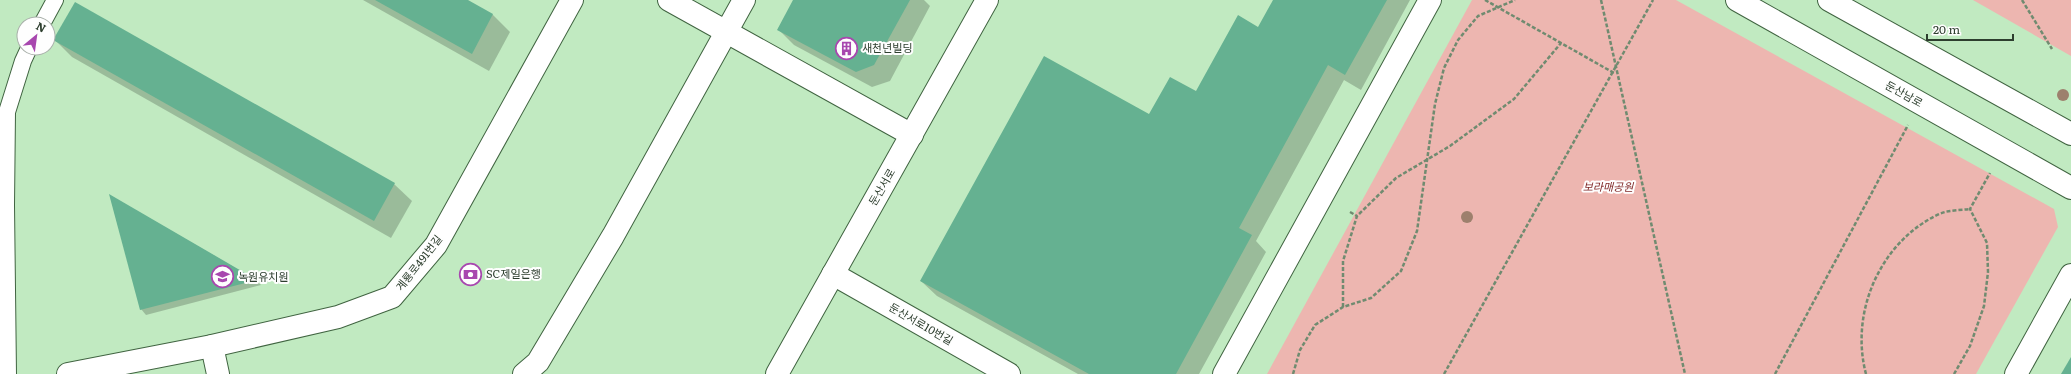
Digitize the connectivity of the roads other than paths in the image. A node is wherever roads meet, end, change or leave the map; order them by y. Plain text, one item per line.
1 (55, 0) edge
2 (572, 0) edge
3 (669, 0) edge
4 (744, 0) edge
5 (987, 0) edge
6 (1430, 0) edge
7 (1737, 0) edge
8 (1829, 0) edge
9 (46, 16) edge
10 (726, 32) junction
11 (25, 56) edge
12 (2071, 134) edge
13 (912, 135) junction
14 (2071, 188) edge
15 (833, 274) junction
16 (2071, 275) edge
17 (212, 346) junction
18 (8, 374) edge
19 (68, 374) edge
20 (218, 374) edge
21 (524, 374) edge
22 (777, 374) edge
23 (1009, 374) edge
24 (1224, 374) edge
25 (2016, 374) edge

1 - 9 lane
2 - 17 street, 계룡로491번길
3 - 10 street
4 - 10 street
5 - 13 street, 둔산서로
6 - 24 street
7 - 14 street, 둔산남로
8 - 12 street
10 - 13 street
10 - 21 street
11 - 18 lane
13 - 15 street, 둔산서로
15 - 22 street, 둔산서로
15 - 23 street, 둔산서로10번길
16 - 25 street
17 - 19 street, 계룡로491번길
17 - 20 street

